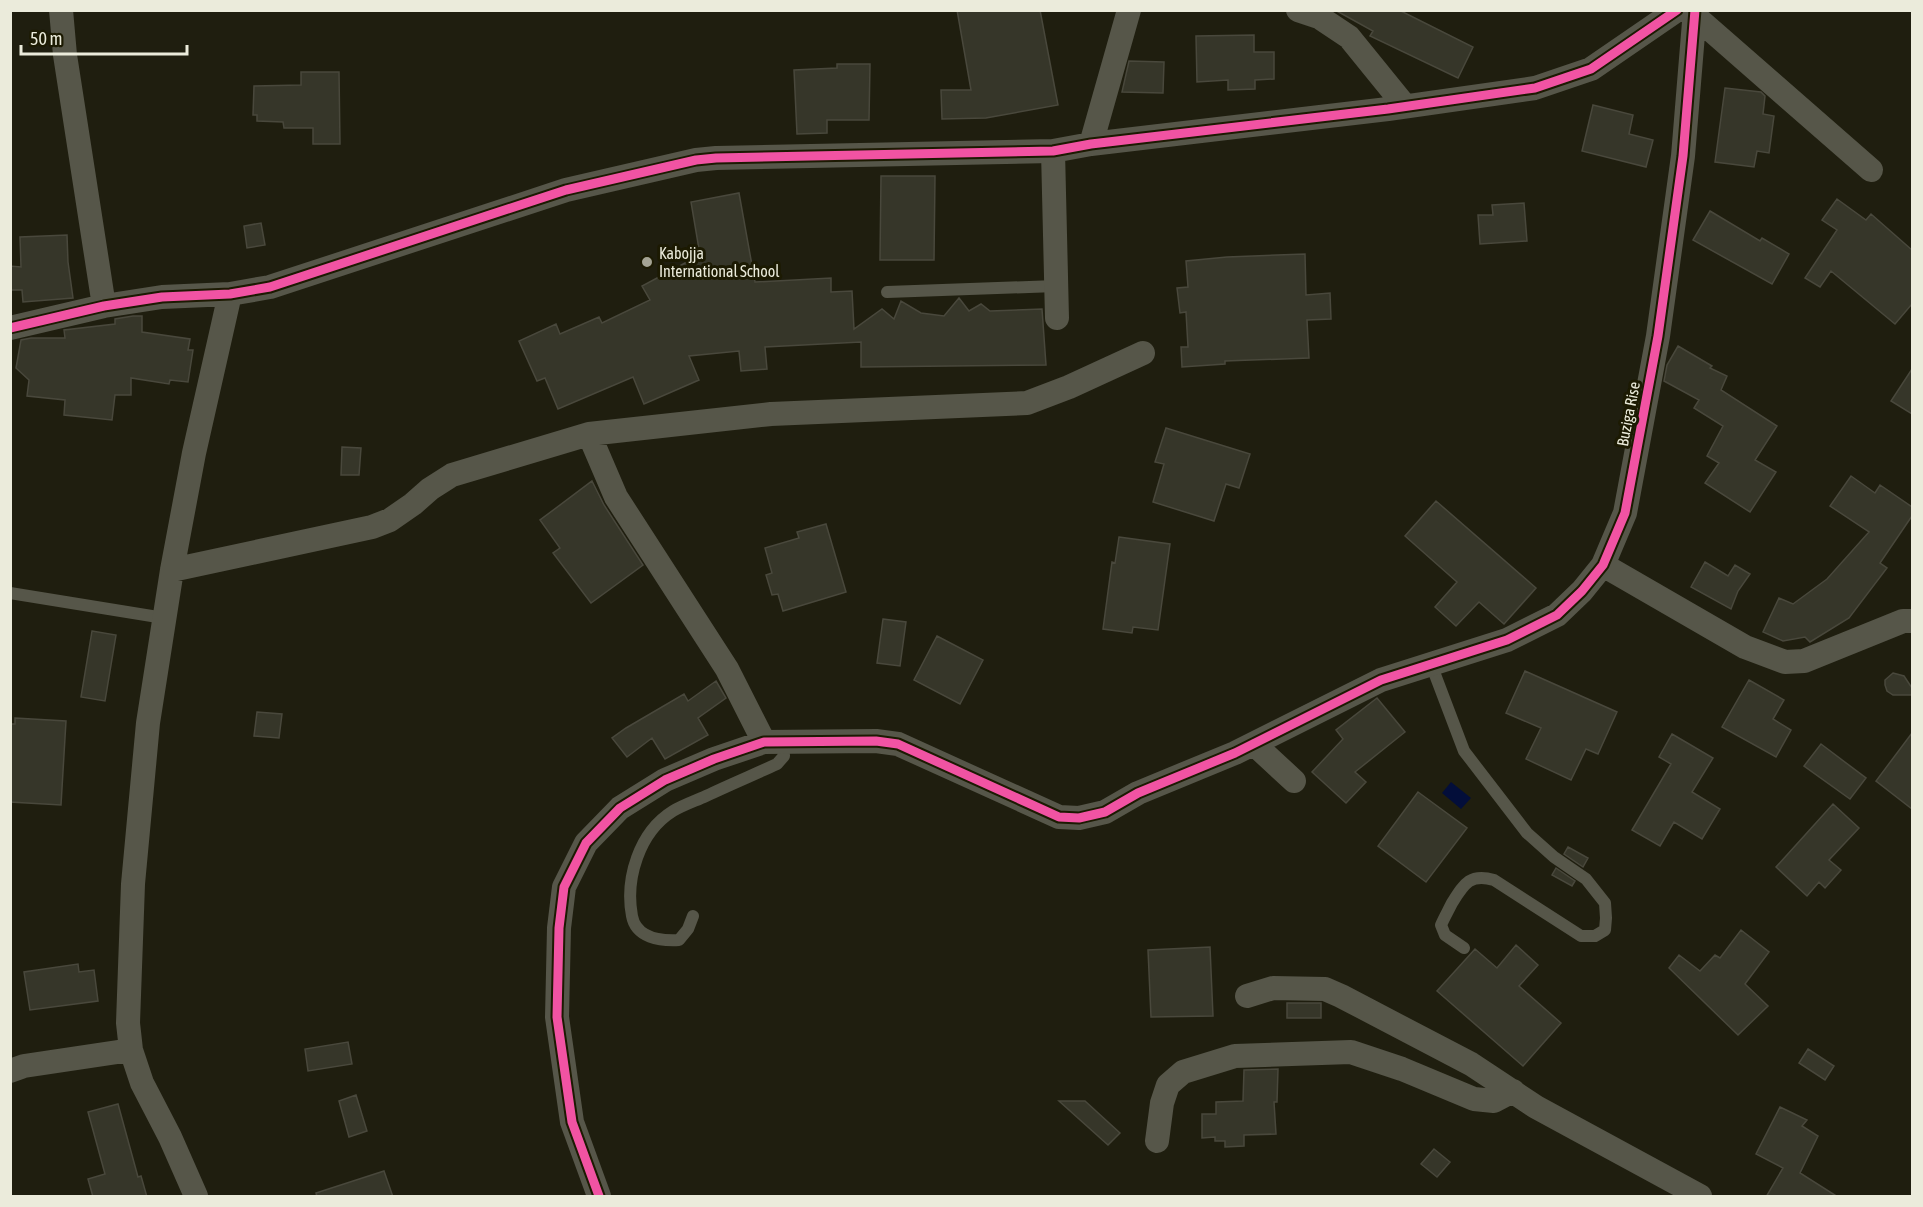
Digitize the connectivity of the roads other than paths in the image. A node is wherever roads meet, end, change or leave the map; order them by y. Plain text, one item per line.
1 (61, 10) edge
2 (1130, 10) edge
3 (1298, 10) edge
4 (1689, 12) edge
5 (1406, 106) junction
6 (1091, 144) junction
7 (1053, 152) junction
8 (1871, 170) dead end
9 (1056, 286) junction
10 (887, 292) dead end
11 (230, 294) junction
12 (104, 306) junction
13 (1057, 318) dead end
14 (10, 328) edge
15 (1143, 352) dead end
16 (589, 434) junction
17 (1603, 565) junction
18 (172, 570) junction
19 (10, 593) edge
20 (164, 618) junction
21 (1912, 621) edge
22 (1431, 664) junction
23 (773, 742) junction
24 (1254, 744) junction
25 (1294, 781) dead end
26 (693, 916) dead end
27 (1464, 948) dead end
28 (1247, 996) dead end
29 (131, 1050) junction
30 (10, 1071) edge
31 (1513, 1091) junction
32 (1157, 1141) dead end
33 (196, 1197) edge
34 (598, 1197) edge
35 (1700, 1197) edge

1 - 12 street
2 - 6 street
3 - 5 street
4 - 5 street
4 - 8 street
4 - 17 street, Buziga Rise
5 - 6 street
6 - 7 street
7 - 9 street
7 - 11 street
9 - 10 lane
9 - 13 street
11 - 12 street
11 - 18 street
12 - 14 street
15 - 16 street
16 - 18 street
16 - 23 street
17 - 21 street
17 - 22 street, Buziga Rise
18 - 20 street
19 - 20 lane
20 - 29 street
22 - 24 street, Buziga Rise
22 - 27 lane
23 - 24 street, Buziga Rise
23 - 26 lane
23 - 34 street, Buziga Rise
24 - 25 street
28 - 31 street
29 - 30 street
29 - 33 street
31 - 32 street
31 - 35 street

